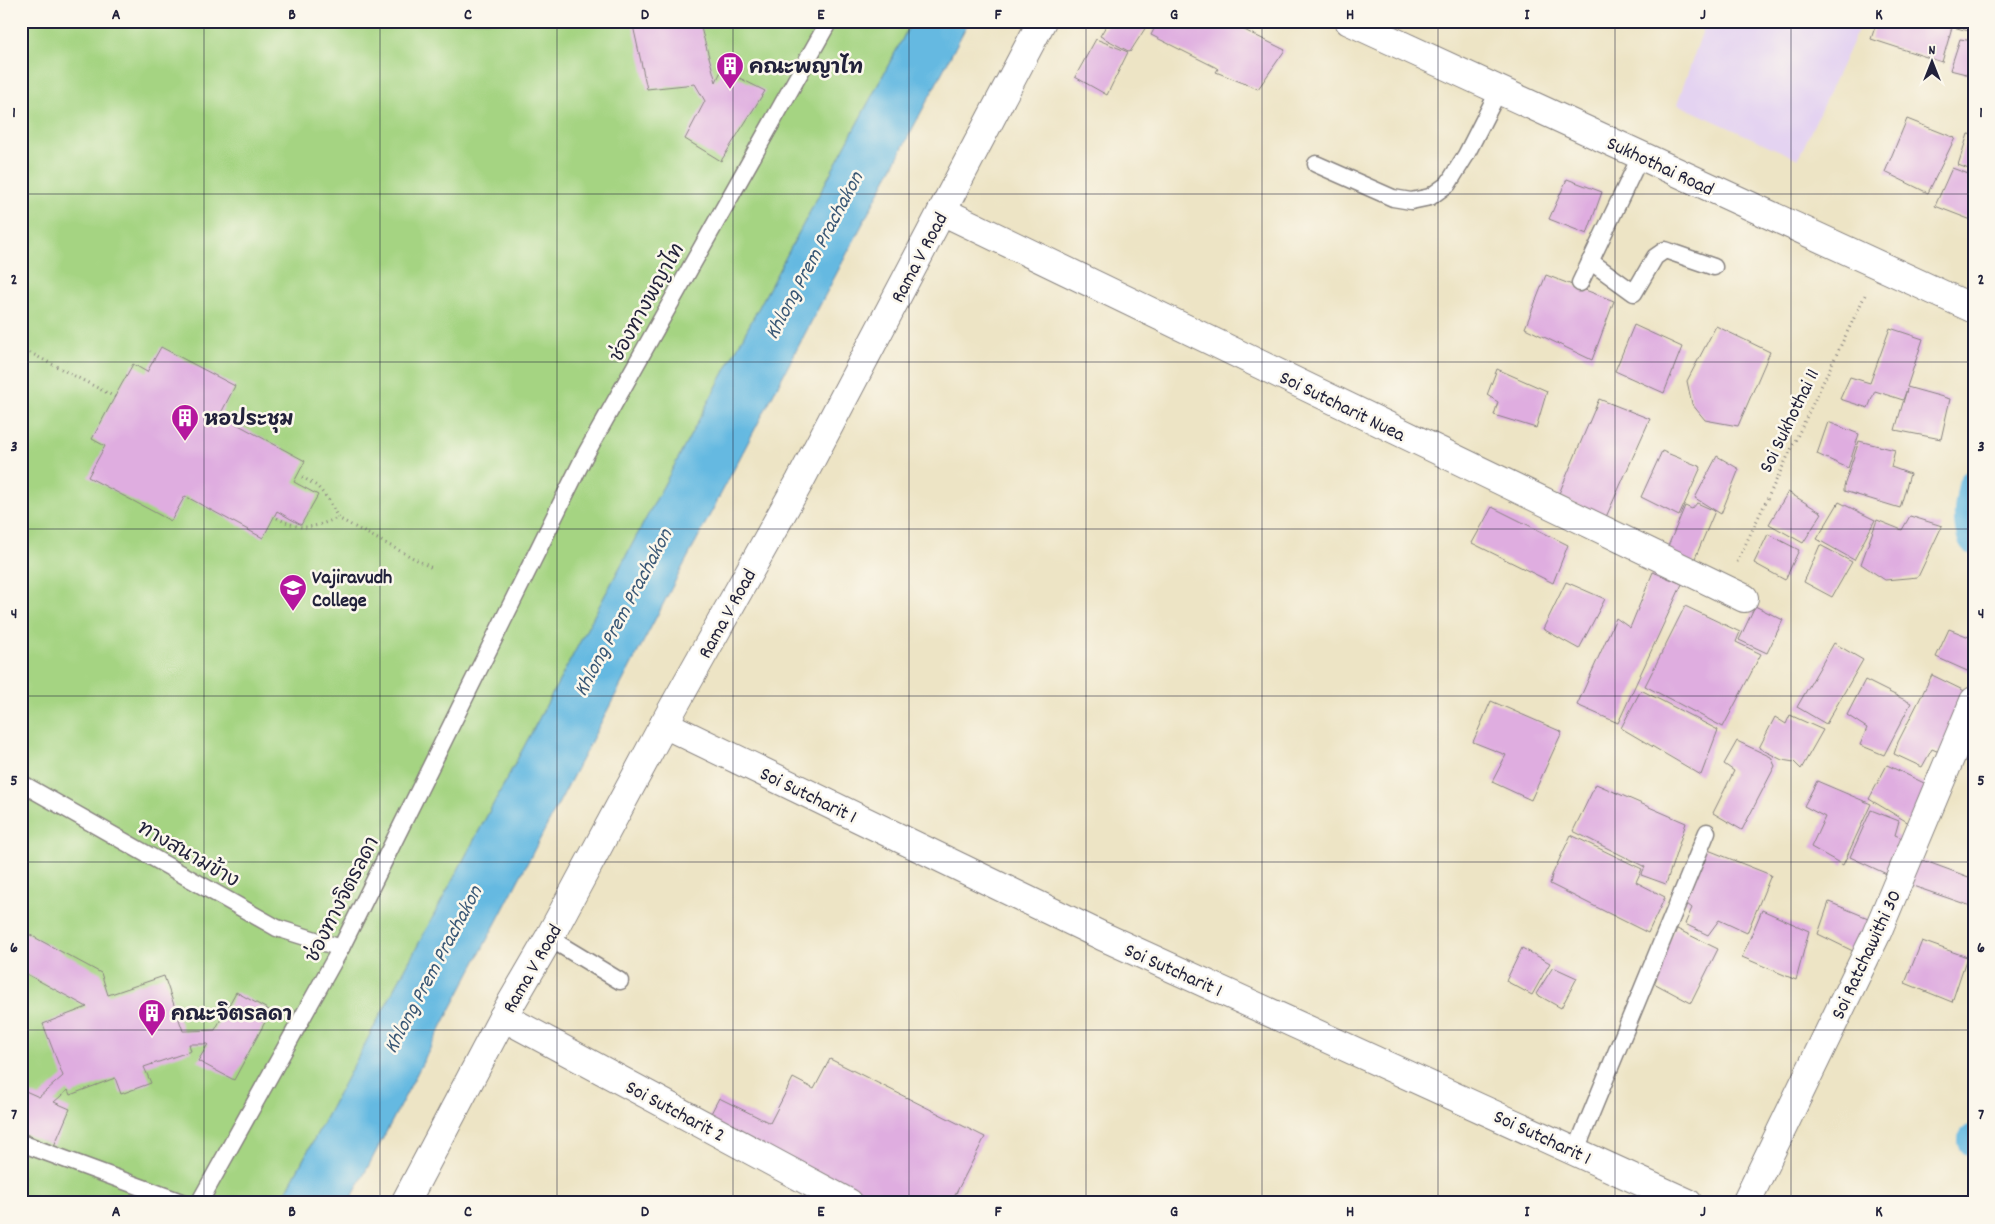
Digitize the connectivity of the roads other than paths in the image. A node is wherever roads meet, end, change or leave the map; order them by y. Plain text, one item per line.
1 (829, 21) edge
2 (1042, 21) edge
3 (1349, 21) edge
4 (1499, 90) junction
5 (1641, 155) junction
6 (1316, 164) dead end
7 (942, 211) junction
8 (1590, 261) junction
9 (1714, 266) dead end
10 (1580, 283) dead end
11 (1974, 309) edge
12 (1734, 594) road end
13 (509, 608) joint
14 (1974, 701) edge
15 (664, 724) junction
16 (21, 783) edge
17 (1707, 832) dead end
18 (549, 938) junction
19 (341, 948) junction
20 (620, 981) dead end
21 (503, 1017) junction
22 (21, 1144) edge
23 (1576, 1150) junction
24 (184, 1203) edge
25 (199, 1203) edge
26 (405, 1203) edge
27 (849, 1203) edge
28 (1688, 1203) edge
29 (1746, 1203) edge

1 - 13 lane, ช่องทางพญาไท
2 - 7 street, Rama V Road
3 - 4 street, Sukhothai Road
4 - 5 street, Sukhothai Road
4 - 6 lane
5 - 8 lane
5 - 11 street, Sukhothai Road
7 - 12 street, Soi Sutcharit Nuea
7 - 15 street, Rama V Road
8 - 9 lane
8 - 10 lane
13 - 19 lane, ช่องทางจิตรลดา
14 - 29 street, Soi Ratchawithi 30
15 - 18 street, Rama V Road
15 - 23 street, Soi Sutcharit 1
16 - 19 lane, ทางสนามข้าง
17 - 23 lane
18 - 20 lane
18 - 21 street, Rama V Road
19 - 25 lane, ช่องทางจิตรลดา
21 - 26 street, Rama V Road
21 - 27 street, Soi Sutcharit 2
22 - 24 lane
23 - 28 street, Soi Sutcharit 1

